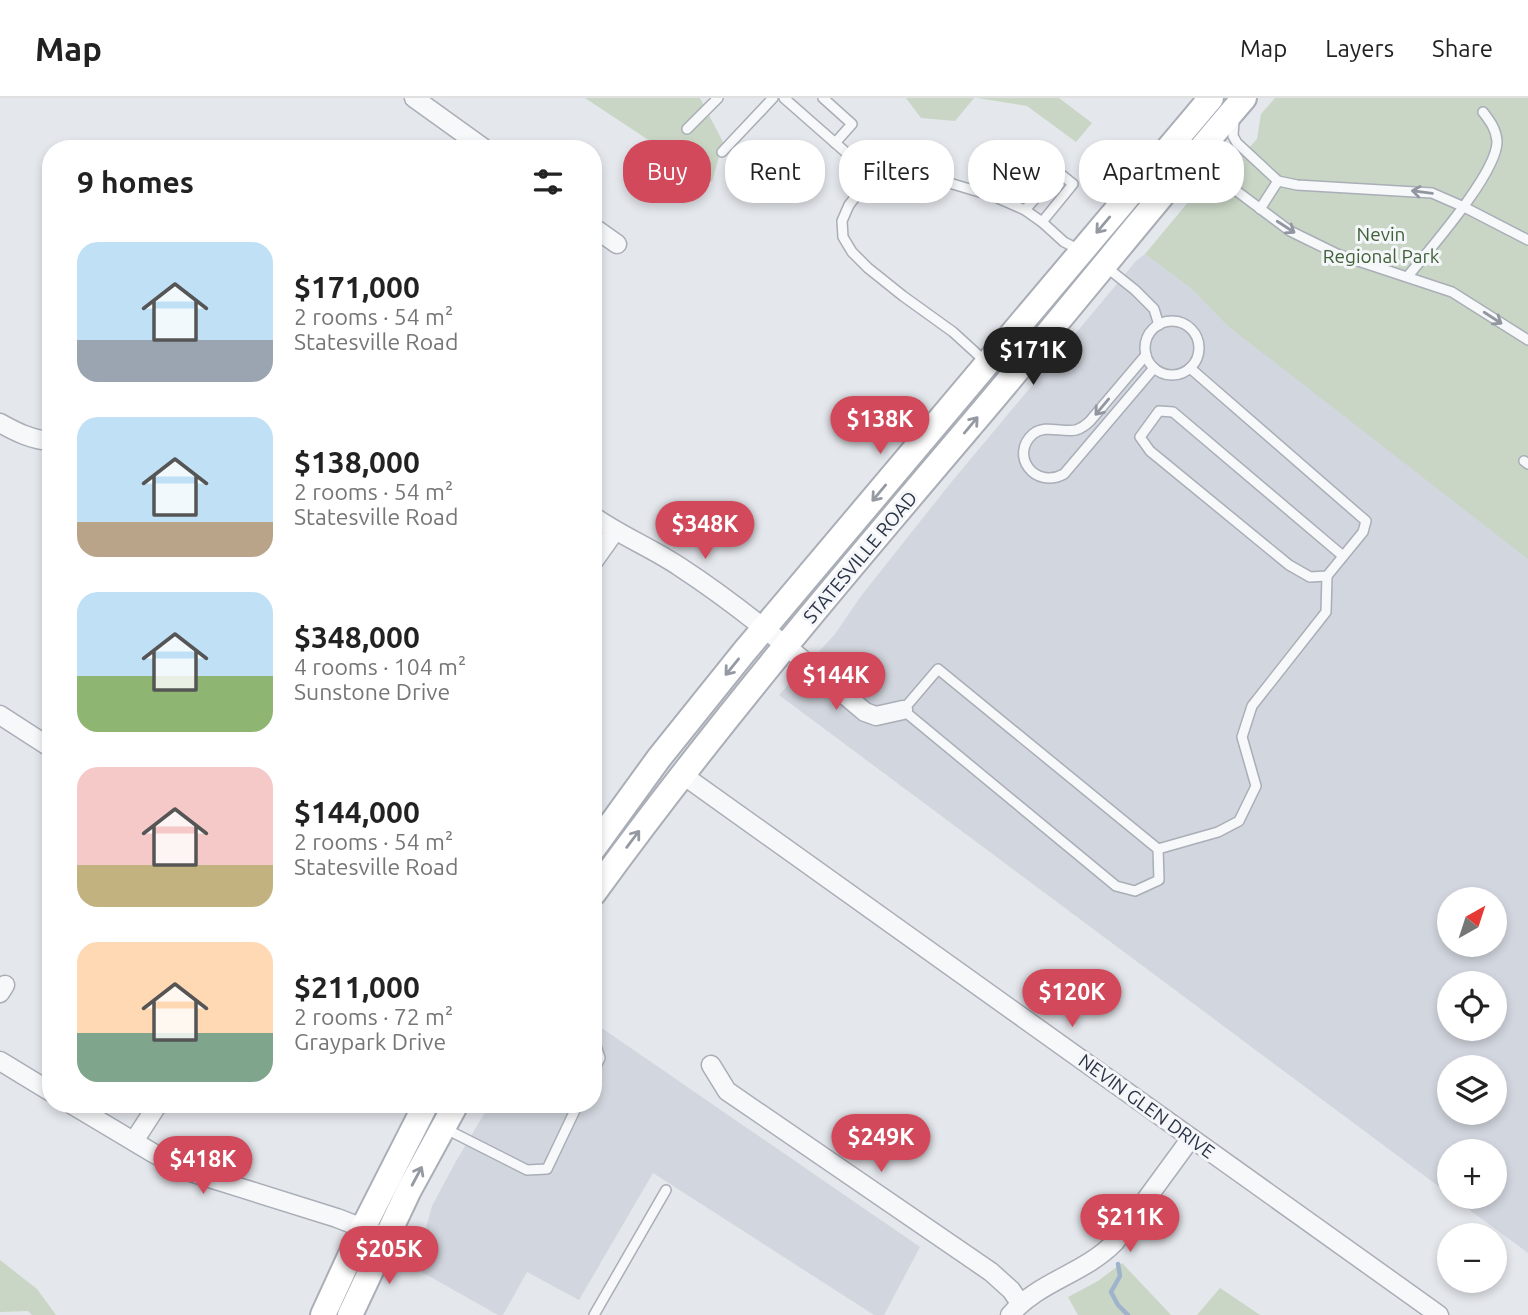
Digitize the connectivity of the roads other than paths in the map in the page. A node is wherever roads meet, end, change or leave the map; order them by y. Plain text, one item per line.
1 (414, 98) edge
2 (718, 98) edge
3 (772, 98) edge
4 (784, 98) edge
5 (823, 98) edge
6 (1211, 98) edge
7 (1240, 103) edge
8 (1483, 112) dead end
9 (687, 129) dead end
10 (472, 140) edge
11 (1176, 140) edge
12 (1208, 140) edge
13 (835, 143) junction
14 (839, 146) edge
15 (722, 152) dead end
16 (1278, 181) junction
17 (954, 184) edge
18 (1244, 197) edge
19 (851, 203) edge
20 (1122, 203) edge
21 (1156, 203) edge
22 (1464, 206) junction
23 (1024, 209) junction
24 (1260, 209) junction
25 (1042, 222) junction
26 (602, 233) edge
27 (1528, 240) edge
28 (617, 244) dead end
29 (1082, 251) junction
30 (1104, 265) junction
31 (1408, 276) junction
32 (1159, 325) junction
33 (1528, 340) edge
34 (1146, 355) junction
35 (987, 363) junction
36 (1154, 368) junction
37 (1190, 368) junction
38 (0, 423) edge
39 (42, 440) edge
40 (602, 522) edge
41 (615, 531) junction
42 (602, 549) edge
43 (1343, 556) junction
44 (1327, 576) junction
45 (764, 629) junction
46 (786, 647) junction
47 (903, 710) junction
48 (0, 715) edge
49 (42, 742) edge
50 (683, 775) junction
51 (602, 837) edge
52 (1158, 849) junction
53 (602, 881) edge
54 (0, 1061) edge
55 (711, 1065) dead end
56 (42, 1087) edge
57 (86, 1113) edge
58 (152, 1113) edge
59 (421, 1113) edge
60 (451, 1113) edge
61 (574, 1113) edge
62 (443, 1127) junction
63 (1191, 1138) junction
64 (134, 1141) junction
65 (666, 1190) dead end
66 (363, 1228) junction
67 (386, 1237) junction
68 (1015, 1309) edge
69 (323, 1315) edge
70 (350, 1315) edge
71 (594, 1315) edge
72 (1439, 1315) edge

1 - 10 street
2 - 9 lane
3 - 15 lane
4 - 13 lane
5 - 13 lane
6 - 11 main road, STATESVILLE ROAD
7 - 12 main road, STATESVILLE ROAD
7 - 16 lane
8 - 22 lane
13 - 14 lane
22 -> 16 lane
16 - 24 lane
17 - 23 lane
18 - 24 lane
19 - 35 lane
20 -> 29 main road, STATESVILLE ROAD
21 - 30 main road, STATESVILLE ROAD
22 - 27 lane
22 - 31 lane
23 - 25 lane
23 - 25 lane
24 -> 31 lane
25 - 29 lane
26 - 28 street
29 - 30 lane
29 - 35 main road, STATESVILLE ROAD
30 - 32 lane
46 -> 30 main road, STATESVILLE ROAD
31 -> 33 lane
32 - 34 lane
32 - 37 lane
34 - 36 lane
34 -> 36 lane
35 -> 45 main road, STATESVILLE ROAD
36 - 37 lane
37 - 43 lane
38 - 39 street
40 - 41 street
41 - 42 street
41 - 45 street
43 - 44 lane
43 - 44 lane
44 - 52 lane
45 - 46 street
45 -> 51 main road, STATESVILLE ROAD
46 - 47 street
46 - 50 main road, STATESVILLE ROAD
47 - 52 lane
47 - 52 lane
48 - 49 street
53 -> 50 main road, STATESVILLE ROAD
50 - 63 street, NEVIN GLEN DRIVE
54 - 56 street
55 - 68 street
57 - 64 street
58 - 64 street
59 - 66 main road
60 - 62 main road
61 - 62 lane
67 -> 62 main road
63 - 68 street
63 - 72 street, NEVIN GLEN DRIVE
64 - 66 street
65 - 71 lane
66 - 67 street
66 - 69 main road
67 - 70 main road

